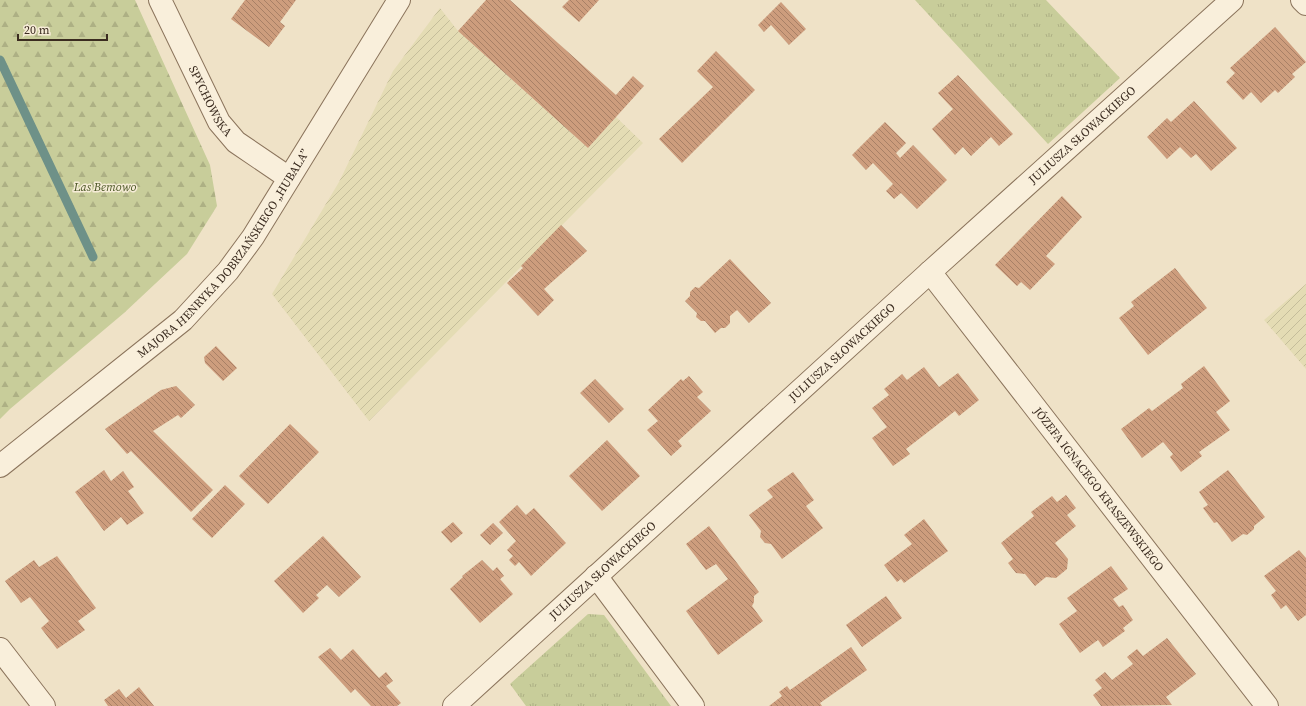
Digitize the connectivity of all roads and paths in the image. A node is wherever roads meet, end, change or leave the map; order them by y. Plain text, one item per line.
1 (160, 0) edge
2 (399, 0) edge
3 (1232, 0) edge
4 (1302, 0) edge
5 (1306, 4) edge
6 (289, 178) junction
7 (930, 272) junction
8 (0, 466) edge
9 (596, 576) junction
10 (0, 649) edge
11 (44, 706) edge
12 (454, 706) edge
13 (693, 706) edge
14 (1267, 706) edge

1 - 6 street, SPYCHOWSKA
2 - 6 street, MAJORA HENRYKA DOBRZAŃSKIEGO „HUBALA”
3 - 7 street, JULIUSZA SŁOWACKIEGO
4 - 5 street
6 - 8 street, MAJORA HENRYKA DOBRZAŃSKIEGO „HUBALA”
7 - 9 street, JULIUSZA SŁOWACKIEGO
7 - 14 street, JÓZEFA IGNACEGO KRASZEWSKIEGO
9 - 12 street, JULIUSZA SŁOWACKIEGO
9 - 13 street
10 - 11 street

